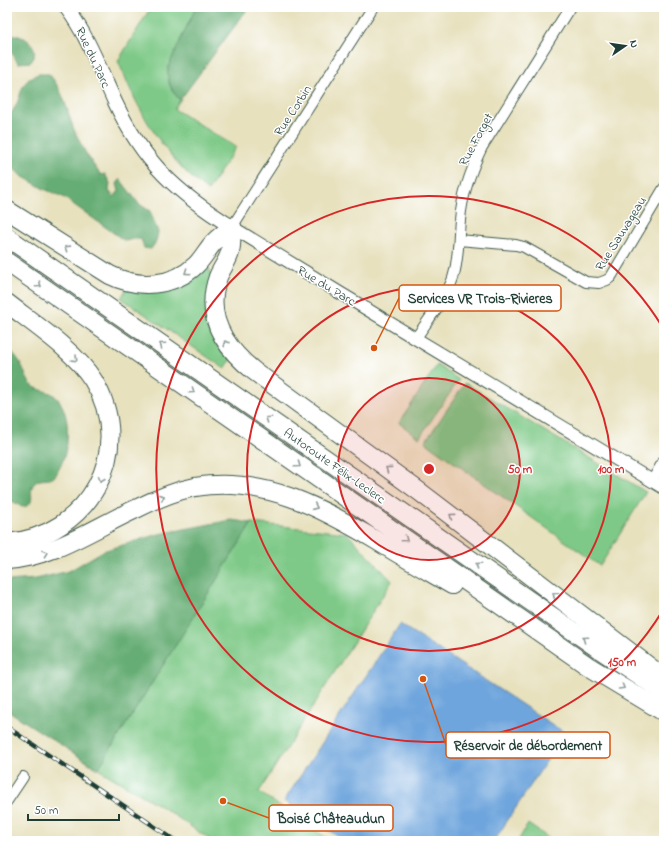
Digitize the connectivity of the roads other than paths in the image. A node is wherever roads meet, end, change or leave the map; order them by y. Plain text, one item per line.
1 (66, 7) edge
2 (373, 7) edge
3 (570, 7) edge
4 (664, 188) edge
5 (7, 210) edge
6 (232, 227) junction
7 (7, 237) edge
8 (459, 240) junction
9 (7, 262) edge
10 (7, 303) edge
11 (416, 338) junction
12 (664, 460) edge
13 (652, 481) junction
14 (664, 488) edge
15 (7, 543) edge
16 (7, 560) edge
17 (588, 666) junction
18 (664, 678) edge
19 (664, 692) edge
20 (664, 712) edge
21 (23, 777) dead end
22 (7, 801) edge

1 - 6 main road, Rue du Parc
2 - 6 street, Rue Corbin
3 - 8 street, Rue Forget
4 - 8 street, Rue Sauvageau
6 -> 5 highway
6 - 11 street, Rue du Parc
18 -> 6 highway
19 -> 7 highway, Autoroute Félix-Leclerc
8 - 11 street, Rue Forget
9 -> 17 highway, Autoroute Félix-Leclerc
10 -> 15 highway
11 - 13 street, Rue du Parc
12 - 13 street
13 - 14 street, Rue du Parc
16 -> 17 highway
17 -> 20 highway, Autoroute Félix-Leclerc
21 - 22 street

